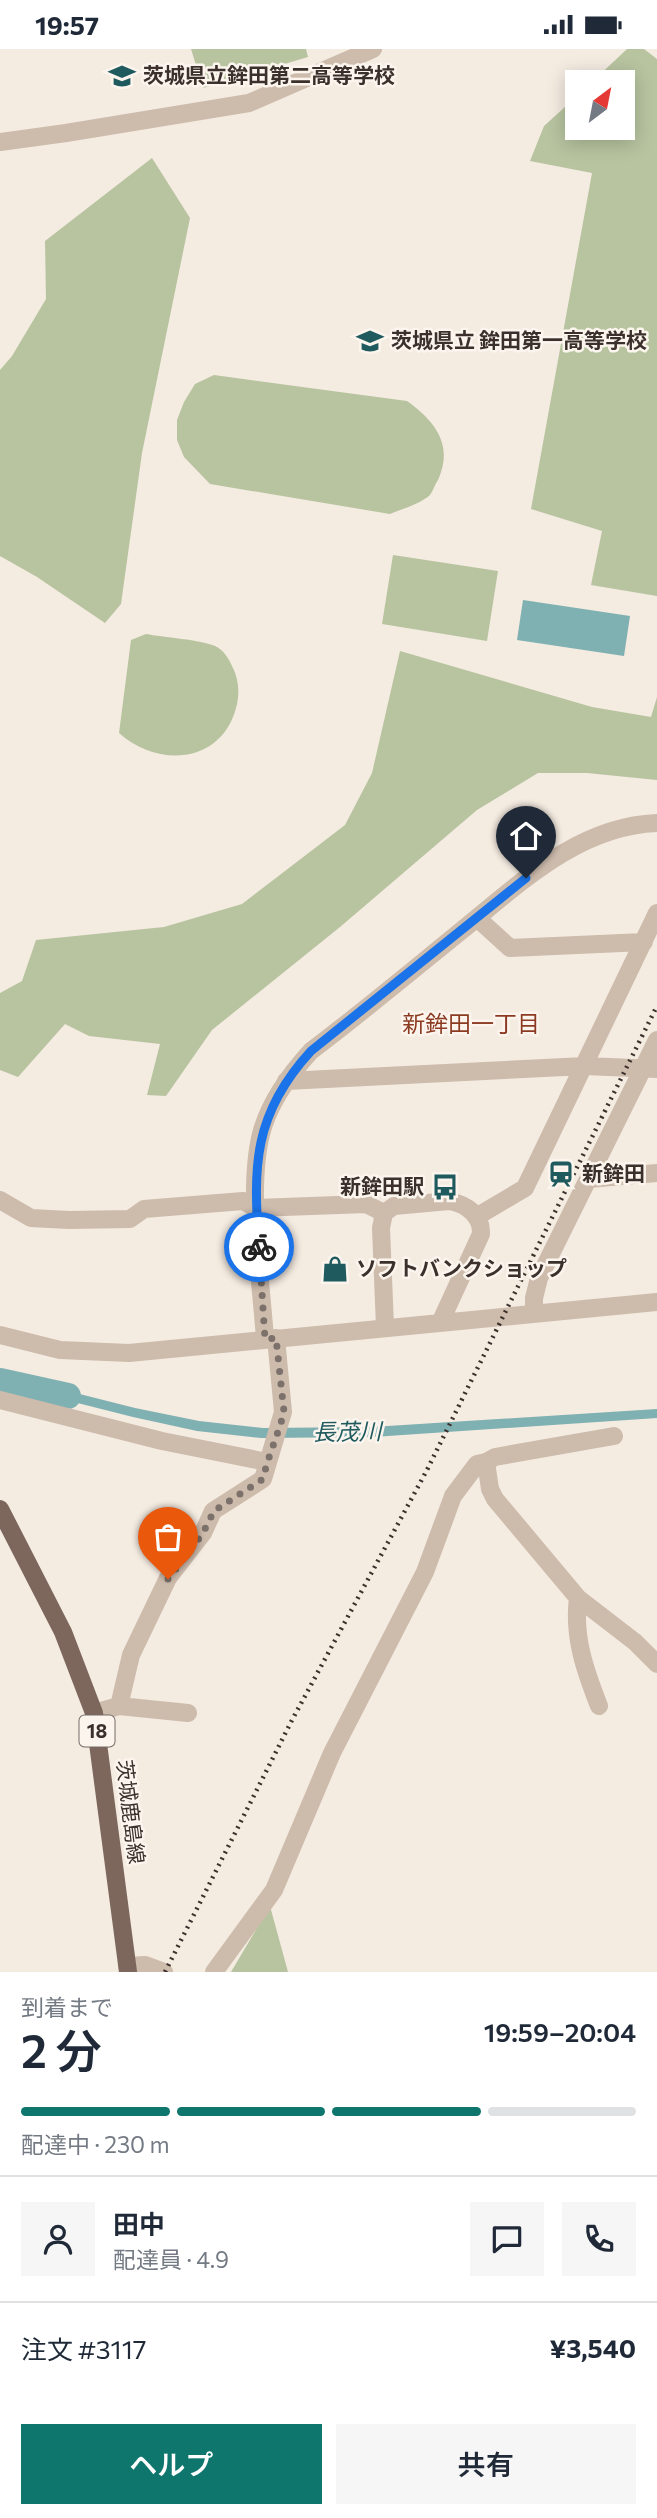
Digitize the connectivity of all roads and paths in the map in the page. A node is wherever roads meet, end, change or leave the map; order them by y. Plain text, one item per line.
1 (373, 49) edge
2 (0, 142) edge
3 (657, 823) edge
4 (657, 913) edge
5 (477, 918) junction
6 (644, 942) junction
7 (657, 1040) edge
8 (585, 1066) junction
9 (650, 1068) edge
10 (286, 1081) junction
11 (657, 1173) edge
12 (589, 1179) junction
13 (0, 1200) edge
14 (256, 1208) junction
15 (384, 1213) junction
16 (476, 1217) junction
17 (657, 1302) edge
18 (534, 1313) junction
19 (440, 1323) junction
20 (384, 1327) junction
21 (0, 1335) edge
22 (270, 1338) junction
23 (0, 1400) edge
24 (614, 1436) dead end
25 (268, 1459) junction
26 (486, 1461) junction
27 (0, 1510) edge
28 (578, 1598) junction
29 (657, 1664) edge
30 (120, 1706) junction
31 (599, 1706) dead end
32 (94, 1713) junction
33 (188, 1713) dead end
34 (128, 1969) edge
35 (164, 1972) edge
36 (214, 1972) edge

1 - 2 street
3 - 5 street
4 - 6 street
5 - 6 street
5 - 10 street
6 - 8 street
7 - 9 street
8 - 9 street
8 - 10 street
8 - 16 street
9 - 12 street
10 - 14 street
11 - 12 street
12 - 18 street
13 - 14 street
14 - 15 street
14 - 22 street
15 - 16 street
15 - 20 street
16 - 19 street
17 - 18 street
18 - 19 street
19 - 20 street
20 - 22 street
21 - 22 street
22 - 25 street
23 - 25 street
24 - 26 street
25 - 30 street
26 - 28 street
26 - 36 street
27 - 32 main road, 茨城鹿島線 / 18
28 - 29 street
28 - 31 street
30 - 32 street
30 - 33 street
32 - 34 main road, 茨城鹿島線 / 18
34 - 35 street

